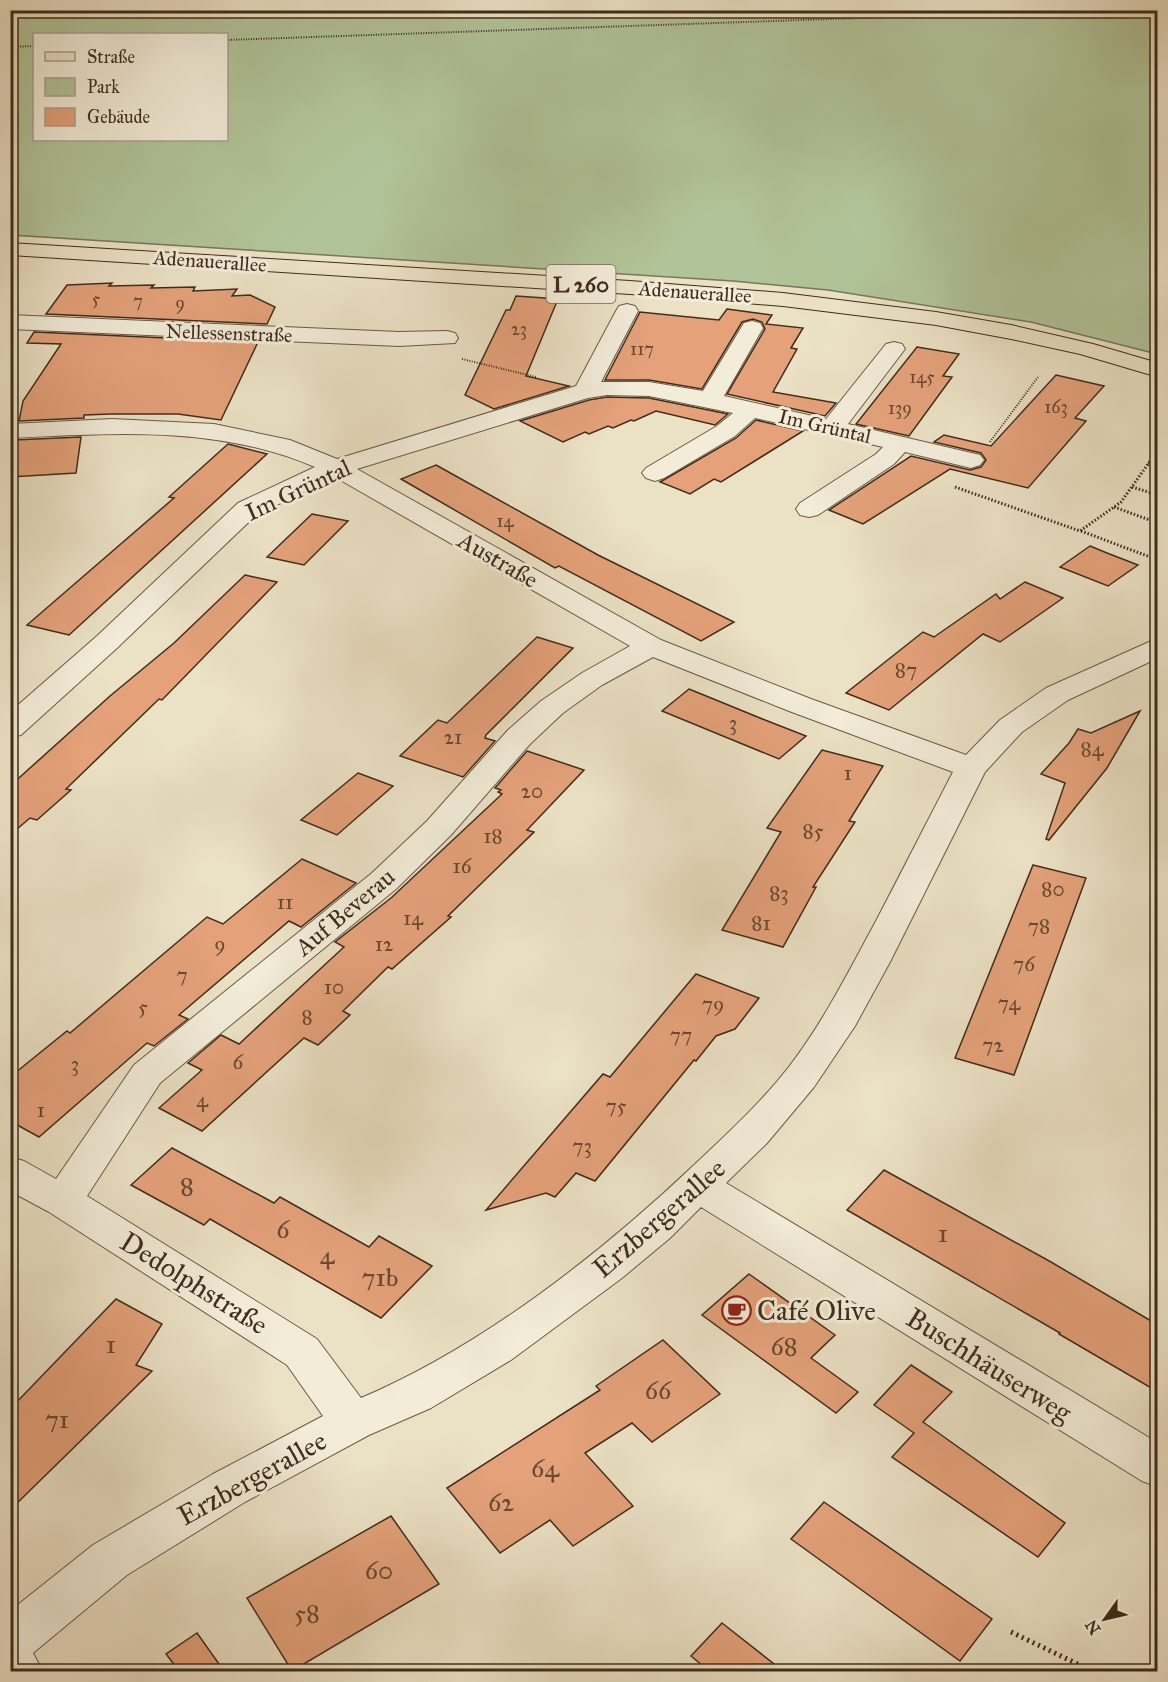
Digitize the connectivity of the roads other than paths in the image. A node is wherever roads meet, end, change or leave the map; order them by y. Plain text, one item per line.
1 (13, 252) edge
2 (627, 311) dead end
3 (10, 322) edge
4 (752, 328) dead end
5 (447, 338) dead end
6 (894, 349) dead end
7 (1158, 370) edge
8 (586, 390) junction
9 (710, 400) junction
10 (751, 409) junction
11 (833, 427) junction
12 (10, 431) edge
13 (900, 443) junction
14 (971, 460) road end
15 (336, 468) junction
16 (655, 473) dead end
17 (809, 509) dead end
18 (651, 646) junction
19 (1158, 648) edge
20 (10, 728) edge
21 (971, 768) junction
22 (10, 1172) edge
23 (698, 1186) junction
24 (63, 1201) junction
25 (353, 1422) junction
26 (1158, 1467) edge
27 (10, 1642) edge
28 (10, 1665) edge
29 (18, 1671) edge

1 - 7 main road, Adenauerallee / L 260
2 - 8 street
3 - 5 street, Nellessenstraße
4 - 9 street
6 - 11 street
8 - 9 street, Im Grüntal
8 - 15 street, Im Grüntal
9 - 10 street, Im Grüntal
10 - 11 street, Im Grüntal
10 - 16 street, Im Grüntal
11 - 13 street, Im Grüntal
12 - 15 street, Austraße
13 - 14 street, Im Grüntal
13 - 17 street, Im Grüntal
15 - 18 street, Austraße
15 - 20 street, Im Grüntal
18 - 21 street, Austraße
18 - 24 street, Auf Beverau
19 - 21 street, Erzbergerallee
21 - 23 street, Erzbergerallee
22 - 24 street, Dedolphstraße
23 - 25 street, Erzbergerallee
23 - 26 street, Buschhäuserweg
24 - 25 street, Dedolphstraße
25 - 27 street, Erzbergerallee
28 - 29 street

